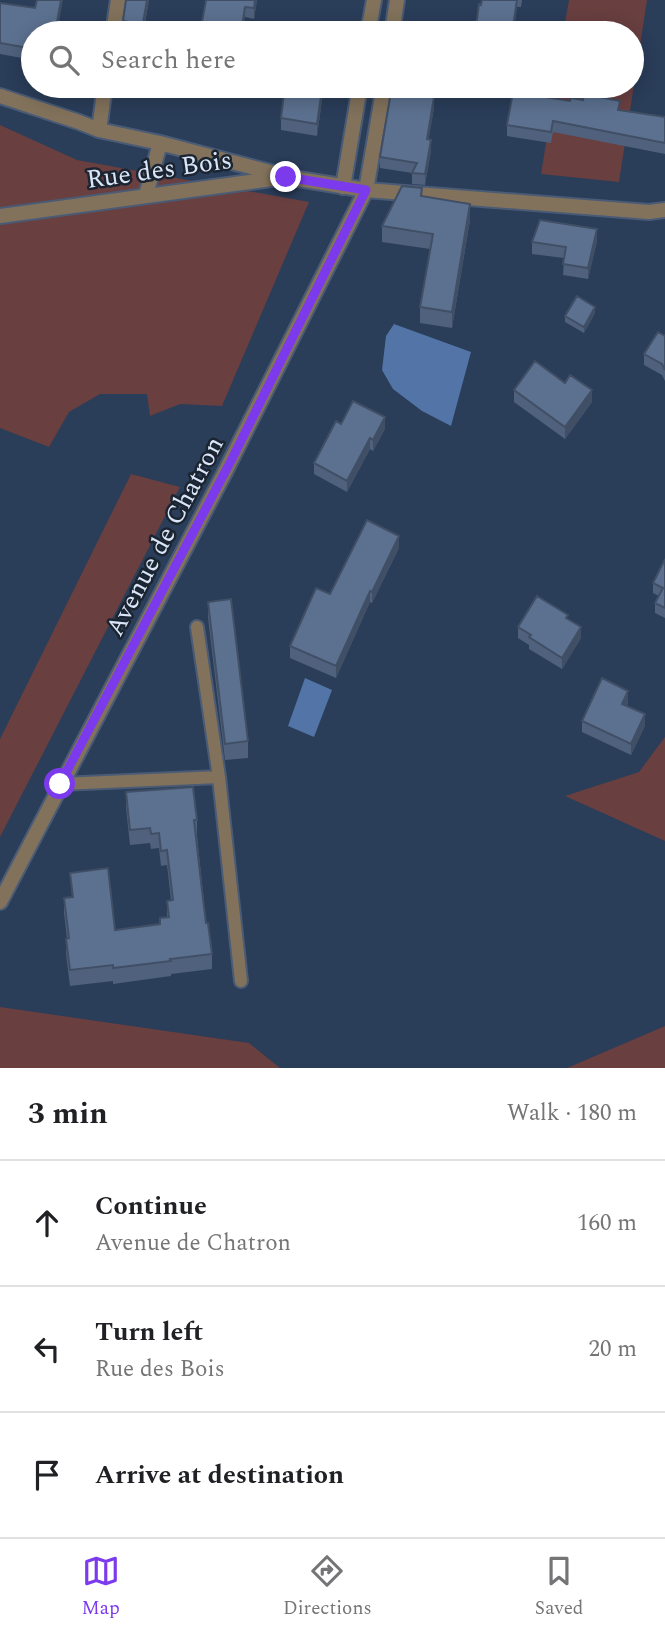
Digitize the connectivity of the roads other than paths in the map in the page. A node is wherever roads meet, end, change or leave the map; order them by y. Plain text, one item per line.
1 (118, 0) edge
2 (374, 0) edge
3 (397, 0) edge
4 (115, 21) edge
5 (370, 21) edge
6 (394, 21) edge
7 (0, 96) edge
8 (103, 98) edge
9 (358, 98) edge
10 (382, 98) edge
11 (99, 130) junction
12 (160, 143) junction
13 (286, 177) junction
14 (343, 187) junction
15 (366, 190) junction
16 (146, 195) junction
17 (665, 210) edge
18 (0, 216) edge
19 (197, 627) dead end
20 (219, 777) junction
21 (60, 784) junction
22 (0, 902) edge
23 (241, 981) dead end

1 - 4 street
2 - 5 street
3 - 6 street
7 - 11 street
8 - 11 street
9 - 14 street
10 - 15 street, Avenue de Chatron
11 - 12 street
12 - 13 street
12 - 16 street
13 - 14 street, Rue des Bois
13 - 16 street, Rue des Bois
14 - 15 street, Rue des Bois
15 - 17 street, Rue des Bois
15 - 21 street, Avenue de Chatron
16 - 18 street, Rue des Bois
19 - 20 lane
20 - 21 lane
20 - 23 lane
21 - 22 street, Avenue de Chatron

